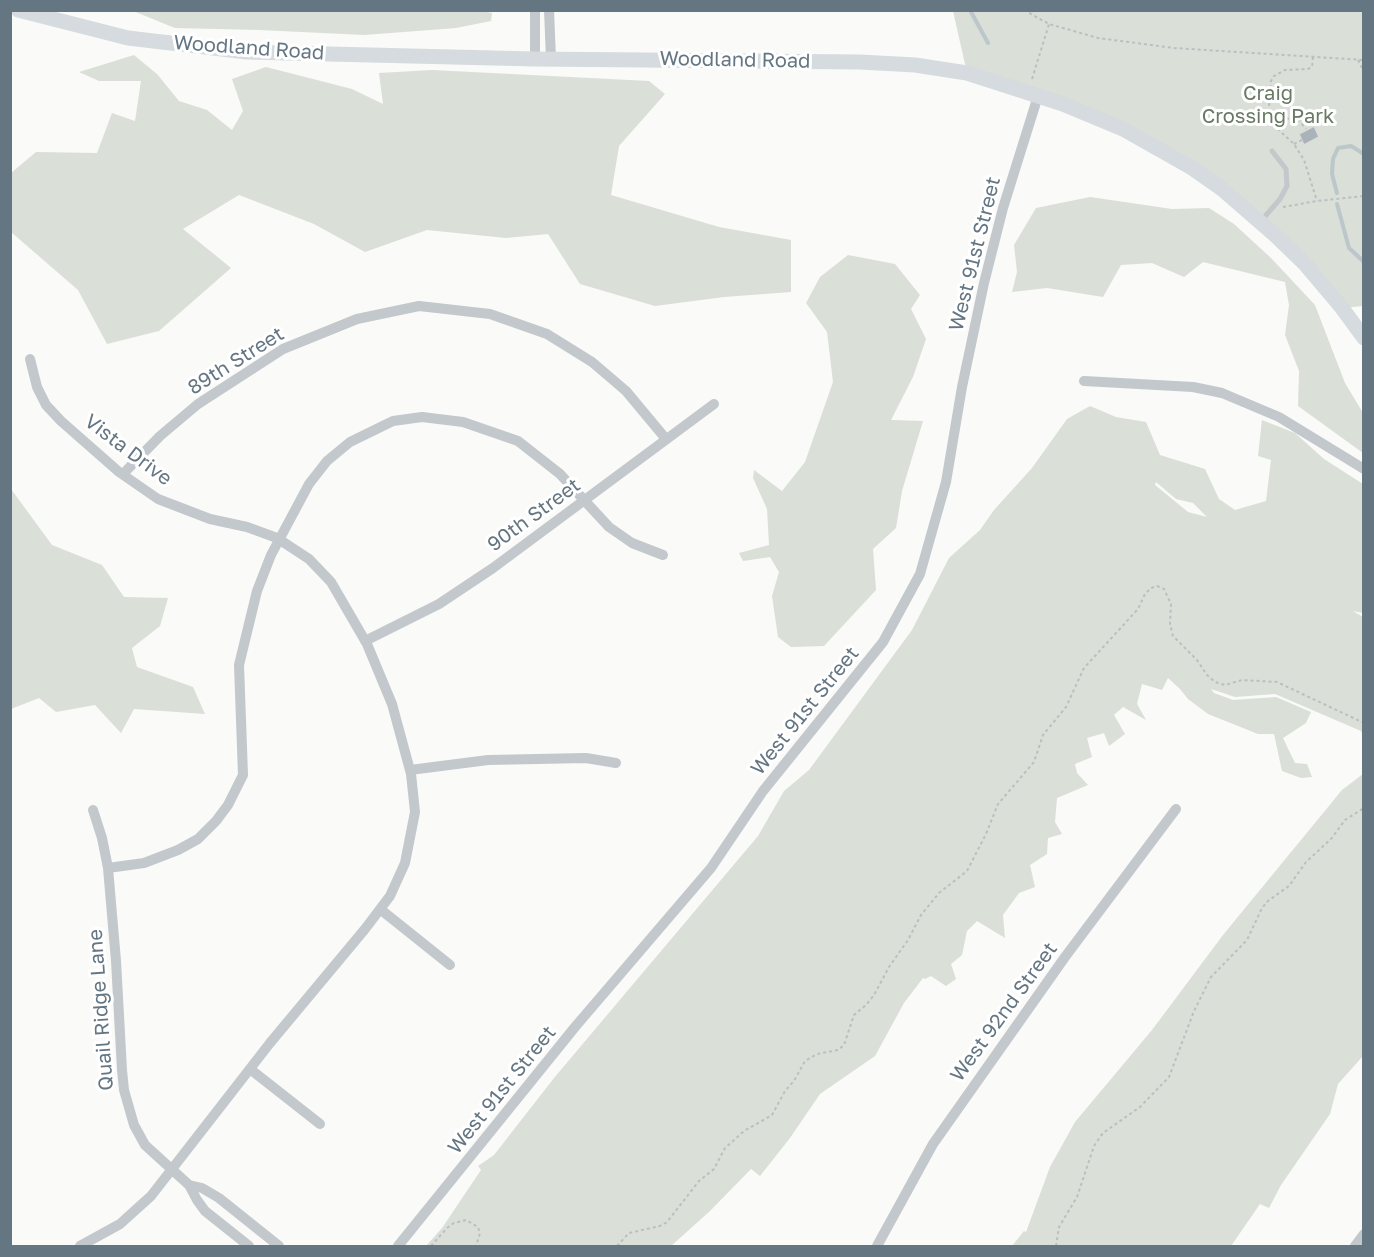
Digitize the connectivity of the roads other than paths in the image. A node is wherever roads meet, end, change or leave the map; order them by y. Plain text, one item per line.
1 (18, 10) edge
2 (535, 10) edge
3 (549, 10) edge
4 (543, 59) junction
5 (1038, 96) junction
6 (1272, 151) dead end
7 (1260, 222) junction
8 (1364, 338) edge
9 (30, 359) dead end
10 (1084, 381) dead end
11 (714, 404) dead end
12 (666, 439) junction
13 (1364, 469) edge
14 (123, 474) junction
15 (584, 501) junction
16 (278, 539) junction
17 (663, 555) dead end
18 (365, 641) junction
19 (616, 763) dead end
20 (410, 770) junction
21 (1176, 809) dead end
22 (93, 810) dead end
23 (108, 868) junction
24 (380, 909) junction
25 (450, 965) dead end
26 (250, 1069) junction
27 (320, 1124) dead end
28 (170, 1169) junction
29 (189, 1185) junction
30 (1364, 1234) edge
31 (80, 1246) edge
32 (249, 1246) edge
33 (279, 1246) edge
34 (398, 1246) edge
35 (877, 1246) edge
36 (1355, 1246) edge

1 - 4 main road, Woodland Road
2 - 4 street
3 - 4 street
4 - 5 main road, Woodland Road
5 - 7 main road, Woodland Road
5 - 34 street, West 91st Street
6 - 7 lane
7 - 8 main road, Woodland Road
9 - 14 street, Vista Drive
10 - 13 street
11 - 12 street, 90th Street
12 - 14 street, 89th Street
12 - 15 street, 90th Street
14 - 16 street, Vista Drive
15 - 16 street
15 - 17 street
15 - 18 street, 90th Street
16 - 18 street, Vista Drive
16 - 23 street
18 - 20 street, Vista Drive
19 - 20 street
20 - 24 street, Vista Drive
21 - 35 street, West 92nd Street
22 - 23 street, Quail Ridge Lane
23 - 28 street, Quail Ridge Lane
24 - 25 street
24 - 26 street, Vista Drive
26 - 27 street
26 - 28 street, Vista Drive
28 - 29 street, Quail Ridge Lane
28 - 31 street, Vista Drive
29 - 32 street, Quail Ridge Lane
29 - 33 street, Quail Ridge Lane
30 - 36 street

